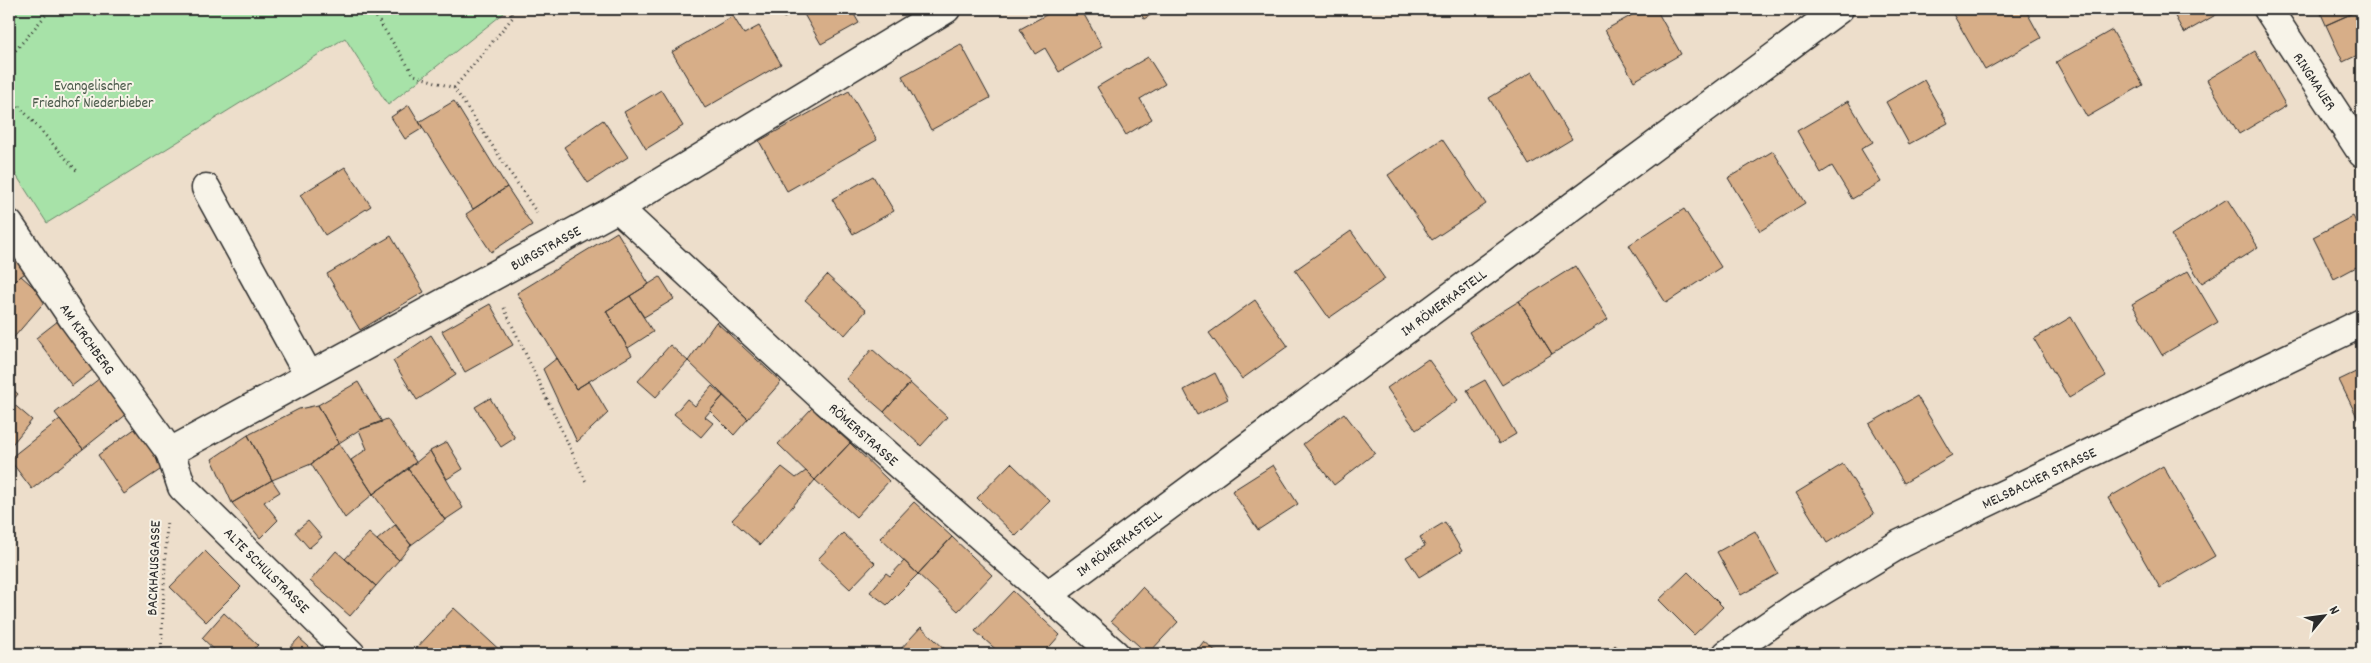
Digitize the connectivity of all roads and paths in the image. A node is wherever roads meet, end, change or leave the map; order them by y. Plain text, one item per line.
1 (51, 9) edge
2 (371, 9) edge
3 (508, 9) edge
4 (946, 9) edge
5 (1839, 9) edge
6 (2268, 9) edge
7 (9, 58) edge
8 (454, 88) junction
9 (9, 95) edge
10 (2362, 153) edge
11 (78, 172) dead end
12 (206, 188) dead end
13 (618, 208) junction
14 (9, 224) edge
15 (556, 242) junction
16 (490, 278) junction
17 (2362, 323) edge
18 (309, 376) junction
19 (170, 452) junction
20 (588, 484) dead end
21 (182, 487) junction
22 (1048, 595) junction
23 (161, 654) edge
24 (351, 654) edge
25 (1114, 654) edge
26 (1727, 654) edge

1 - 7 path
2 - 8 path
3 - 8 path
4 - 13 street, BURGSTRASSE
5 - 22 street, IM RÖMERKASTELL
6 - 10 street, RINGMAUER
8 - 15 path
9 - 11 path
12 - 18 street
13 - 15 street, BURGSTRASSE
13 - 22 street, RÖMERSTRASSE
14 - 19 street, AM KIRCHBERG
15 - 16 street, BURGSTRASSE
16 - 18 street, BURGSTRASSE
16 - 20 path
17 - 26 street, MELSBACHER STRASSE
18 - 19 street, BURGSTRASSE
19 - 21 street
21 - 23 path, BACKHAUSGASSE
21 - 24 street, ALTE SCHULSTRASSE
22 - 25 street, RÖMERSTRASSE

